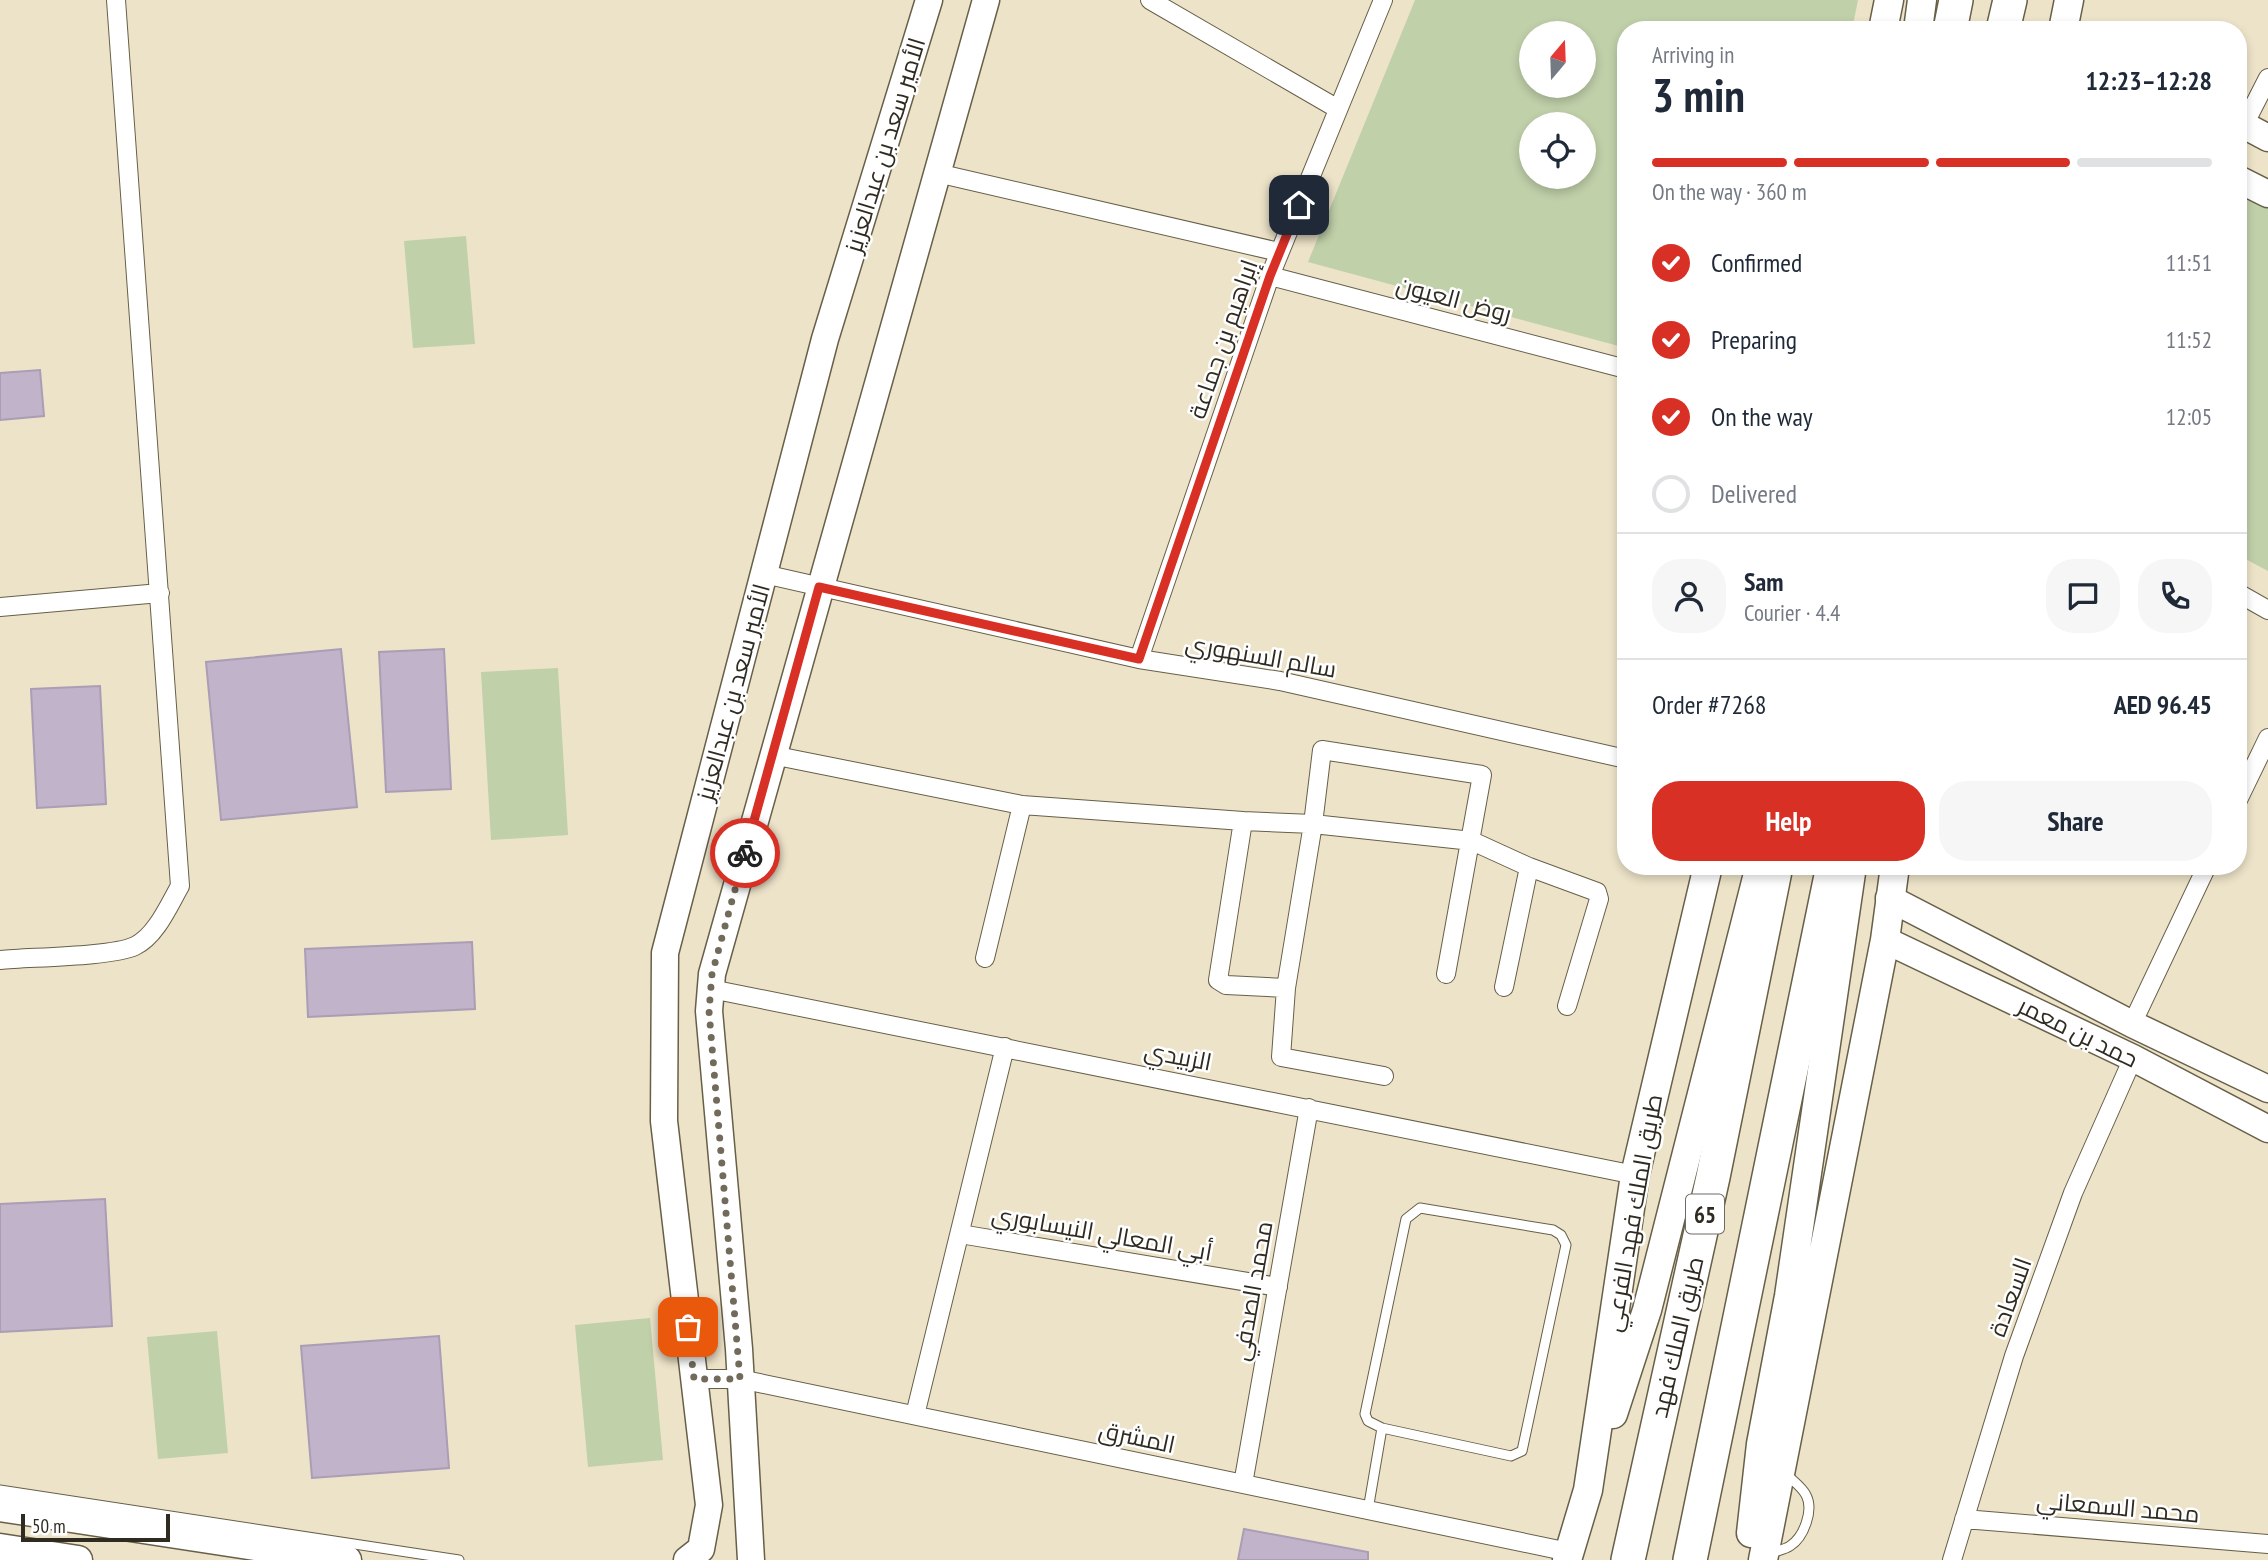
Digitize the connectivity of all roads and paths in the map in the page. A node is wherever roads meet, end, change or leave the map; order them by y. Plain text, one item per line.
1 (116, 0) edge
2 (929, 0) edge
3 (986, 0) edge
4 (1150, 0) edge
5 (1382, 0) edge
6 (1889, 0) edge
7 (1922, 0) edge
8 (1956, 0) edge
9 (2010, 0) edge
10 (2027, 0) edge
11 (2069, 0) edge
12 (1885, 21) edge
13 (1919, 21) edge
14 (1952, 21) edge
15 (2005, 21) edge
16 (2021, 21) edge
17 (2065, 21) edge
18 (2268, 78) edge
19 (1338, 109) junction
20 (2247, 113) edge
21 (2247, 126) edge
22 (2268, 138) edge
23 (937, 173) junction
24 (2247, 183) edge
25 (2268, 194) edge
26 (1279, 252) junction
27 (1270, 276) junction
28 (1617, 367) edge
29 (764, 574) junction
30 (819, 587) junction
31 (160, 593) junction
32 (2247, 598) edge
33 (0, 607) edge
34 (2268, 610) edge
35 (1139, 659) junction
36 (2268, 738) edge
37 (772, 755) junction
38 (1617, 757) edge
39 (2247, 781) edge
40 (1022, 804) junction
41 (1243, 821) junction
42 (1313, 824) junction
43 (1472, 841) junction
44 (1529, 867) junction
45 (1706, 875) edge
46 (1758, 875) edge
47 (1774, 875) edge
48 (1831, 875) edge
49 (1851, 875) edge
50 (1893, 875) edge
51 (2203, 875) edge
52 (1889, 898) junction
53 (1885, 940) junction
54 (985, 958) dead end
55 (0, 960) edge
56 (1446, 974) dead end
57 (1504, 987) dead end
58 (1286, 988) junction
59 (711, 989) junction
60 (1567, 1006) dead end
61 (2132, 1024) junction
62 (1005, 1047) junction
63 (2133, 1058) junction
64 (1384, 1076) dead end
65 (2268, 1089) edge
66 (1309, 1108) junction
67 (2268, 1129) edge
68 (1635, 1175) junction
69 (960, 1234) junction
70 (1278, 1287) junction
71 (694, 1379) junction
72 (740, 1379) junction
73 (915, 1415) junction
74 (1382, 1428) junction
75 (1243, 1484) junction
76 (0, 1490) edge
77 (1588, 1490) junction
78 (0, 1507) edge
79 (1368, 1510) junction
80 (1964, 1519) junction
81 (289, 1534) junction
82 (2268, 1544) edge
83 (0, 1548) edge
84 (1568, 1556) edge
85 (1758, 1558) edge
86 (78, 1560) edge
87 (345, 1560) edge
88 (459, 1560) edge
89 (687, 1560) edge
90 (751, 1560) edge
91 (1628, 1560) edge
92 (1690, 1560) edge
93 (1952, 1560) edge

1 - 31 street
2 - 29 street, الأمير سعد بن عبدالعزيز
3 - 23 street
4 - 19 street
5 - 19 street, إبراهيم بن جماعة
6 - 12 main road
7 - 13 main road
8 - 14 highway
9 - 15 highway
10 - 16 main road
11 - 17 main road
18 - 20 street
19 - 26 street, إبراهيم بن جماعة
21 - 22 street
23 - 26 street
23 - 30 street
24 - 25 street
26 - 27 street, إبراهيم بن جماعة
27 - 28 street, روض العيون
27 - 35 street, إبراهيم بن جماعة
29 - 30 street, سالم السنهوري
29 - 71 street, الأمير سعد بن عبدالعزيز
30 - 35 street, سالم السنهوري
30 - 37 street
31 - 33 street
31 - 55 street
32 - 34 street
35 - 38 street, سالم السنهوري
36 - 39 street
37 - 40 street
37 - 59 street
40 - 41 street
40 - 54 street
41 - 42 street
41 - 58 street
42 - 43 street
42 - 43 street
42 - 58 street
43 - 44 street
43 - 56 street
44 - 57 street
44 - 60 street
45 - 68 main road, طريق الملك فهد الفرعي
46 - 77 main road
47 - 91 highway, طريق الملك فهد / 65
48 - 92 highway, 65
49 - 85 main road
50 - 52 main road
51 - 61 street
52 - 53 main road
52 - 61 street, حمد بن معمر
53 - 63 street, حمد بن معمر
53 - 85 main road
58 - 64 street
59 - 62 street, الزبيدي
59 - 72 street
61 - 65 street, حمد بن معمر
62 - 66 street, الزبيدي
62 - 69 street
63 - 67 street, حمد بن معمر
63 - 80 street, السعادة
66 - 68 street, الزبيدي
66 - 70 street, محمد الصدفي
68 - 77 main road, طريق الملك فهد الفرعي
69 - 70 street, أبي المعالي النيسابوري
69 - 73 street
70 - 75 street, محمد الصدفي
71 - 72 street, المشرق
71 - 89 street, الأمير سعد بن عبدالعزيز
72 - 73 street, المشرق
72 - 90 street
73 - 75 street, المشرق
74 - 74 lane
74 - 79 lane
75 - 79 street, المشرق
76 - 81 lane
77 - 84 main road, طريق الملك فهد الفرعي
78 - 87 main road
79 - 84 street, المشرق
80 - 82 street, محمد السمعاني
80 - 93 street, السعادة
81 - 87 main road
81 - 88 lane
83 - 86 main road

